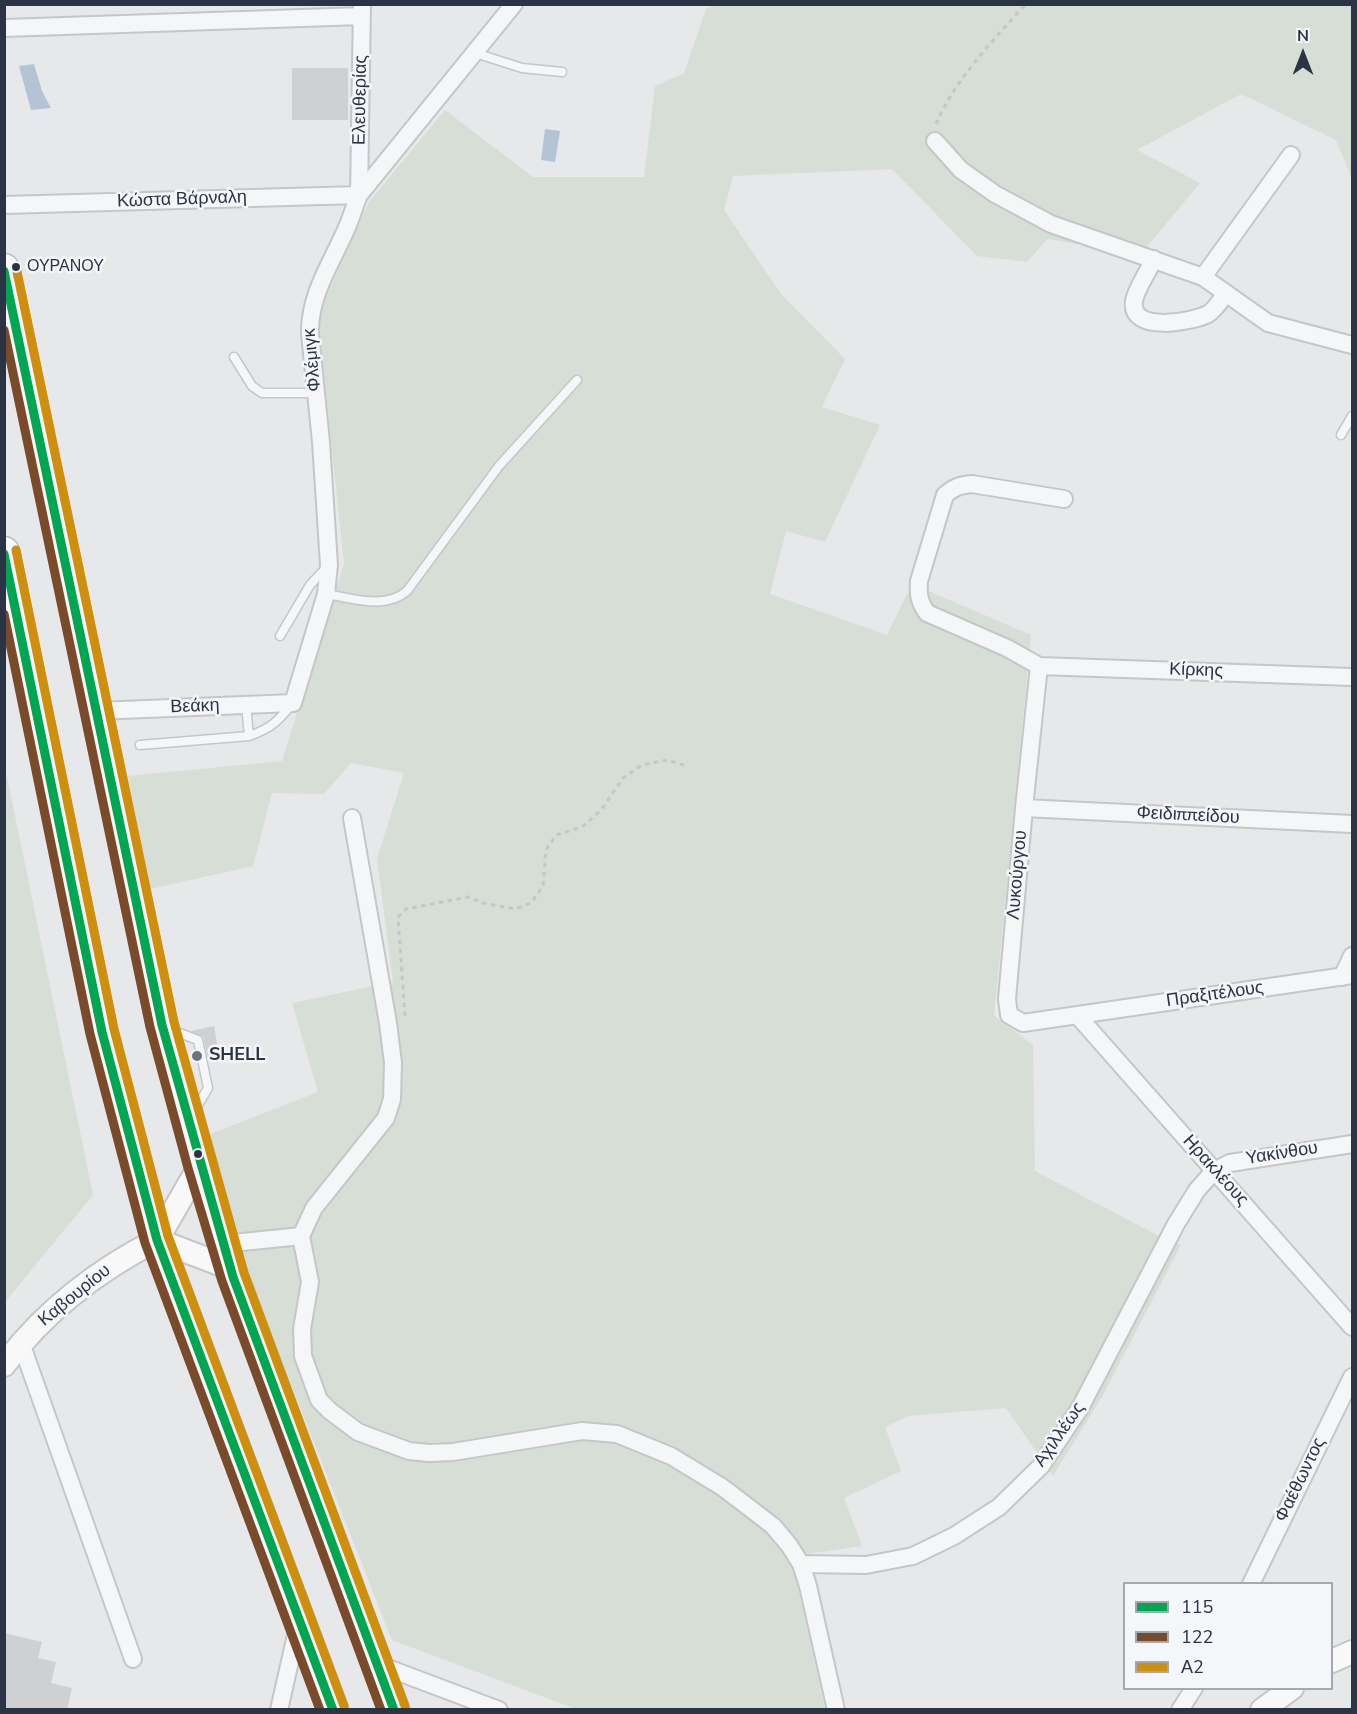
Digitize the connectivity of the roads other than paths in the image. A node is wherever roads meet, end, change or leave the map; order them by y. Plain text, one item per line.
1 (514, 4) edge
2 (362, 10) edge
3 (4, 28) edge
4 (476, 52) junction
5 (562, 72) dead end
6 (935, 141) road end
7 (1291, 155) dead end
8 (359, 195) junction
9 (4, 205) edge
10 (1155, 259) junction
11 (4, 269) edge
12 (1203, 277) junction
13 (1226, 293) junction
14 (1353, 345) edge
15 (234, 357) dead end
16 (577, 381) dead end
17 (316, 393) junction
18 (1353, 416) edge
19 (1341, 435) dead end
20 (1064, 499) dead end
21 (4, 552) edge
22 (329, 565) junction
23 (326, 594) junction
24 (280, 636) dead end
25 (1039, 666) junction
26 (1353, 677) edge
27 (293, 703) junction
28 (246, 705) junction
29 (97, 711) junction
30 (249, 735) junction
31 (140, 745) dead end
32 (1024, 808) junction
33 (352, 818) dead end
34 (1353, 824) edge
35 (1353, 956) edge
36 (1347, 976) edge
37 (1077, 1015) junction
38 (1353, 1144) edge
39 (200, 1165) junction
40 (1214, 1171) junction
41 (301, 1236) junction
42 (157, 1240) junction
43 (227, 1256) junction
44 (1353, 1327) edge
45 (21, 1343) junction
46 (4, 1365) edge
47 (1353, 1377) edge
48 (801, 1564) junction
49 (1252, 1582) edge
50 (299, 1621) junction
51 (1353, 1652) edge
52 (133, 1659) dead end
53 (1333, 1661) edge
54 (377, 1664) junction
55 (1193, 1690) edge
56 (1291, 1690) edge
57 (279, 1710) edge
58 (333, 1710) edge
59 (394, 1710) edge
60 (499, 1710) edge
61 (836, 1710) edge
62 (1180, 1710) edge
63 (1262, 1710) edge

1 - 4 street, Φλέμιγκ
2 - 3 street
2 - 8 street, Ελευθερίας
4 - 5 lane
4 - 8 street, Φλέμιγκ
6 - 10 street
7 - 12 street
8 - 9 street, Κώστα Βάρναλη
8 - 17 street, Φλέμιγκ
10 - 12 street
10 - 13 street
11 - 29 highway
12 - 13 street
13 - 14 street
15 - 17 lane
16 - 23 lane
17 - 22 street, Φλέμιγκ
18 - 19 lane
20 - 25 street
21 - 42 highway
22 - 23 street, Φλέμιγκ
22 - 24 lane
23 - 27 street, Φλέμιγκ
25 - 26 street, Κίρκης
25 - 32 street, Λυκούργου
27 - 28 street, Βεάκη
27 - 30 lane
28 - 29 street, Βεάκη
28 - 30 lane
29 - 39 highway
30 - 31 lane
32 - 34 street, Φειδιππείδου
32 - 37 street, Λυκούργου
33 - 41 street
35 - 36 street
36 - 37 street, Πραξιτέλους
37 - 40 street, Ηρακλέους
38 - 40 street, Υακίνθου
39 - 42 street
39 - 43 highway
40 - 44 street, Ηρακλέους
40 - 48 street, Αχιλλέως
41 - 43 street
41 - 48 street
42 - 43 street
42 - 45 street, Καβουρίου
42 - 50 highway
43 - 54 highway
45 - 46 street, Καβουρίου
45 - 52 street
47 - 49 street, Φαέθωντος
48 - 61 street
50 - 57 street
50 - 58 highway
51 - 53 street
54 - 59 highway
54 - 60 street
55 - 62 street
56 - 63 street

